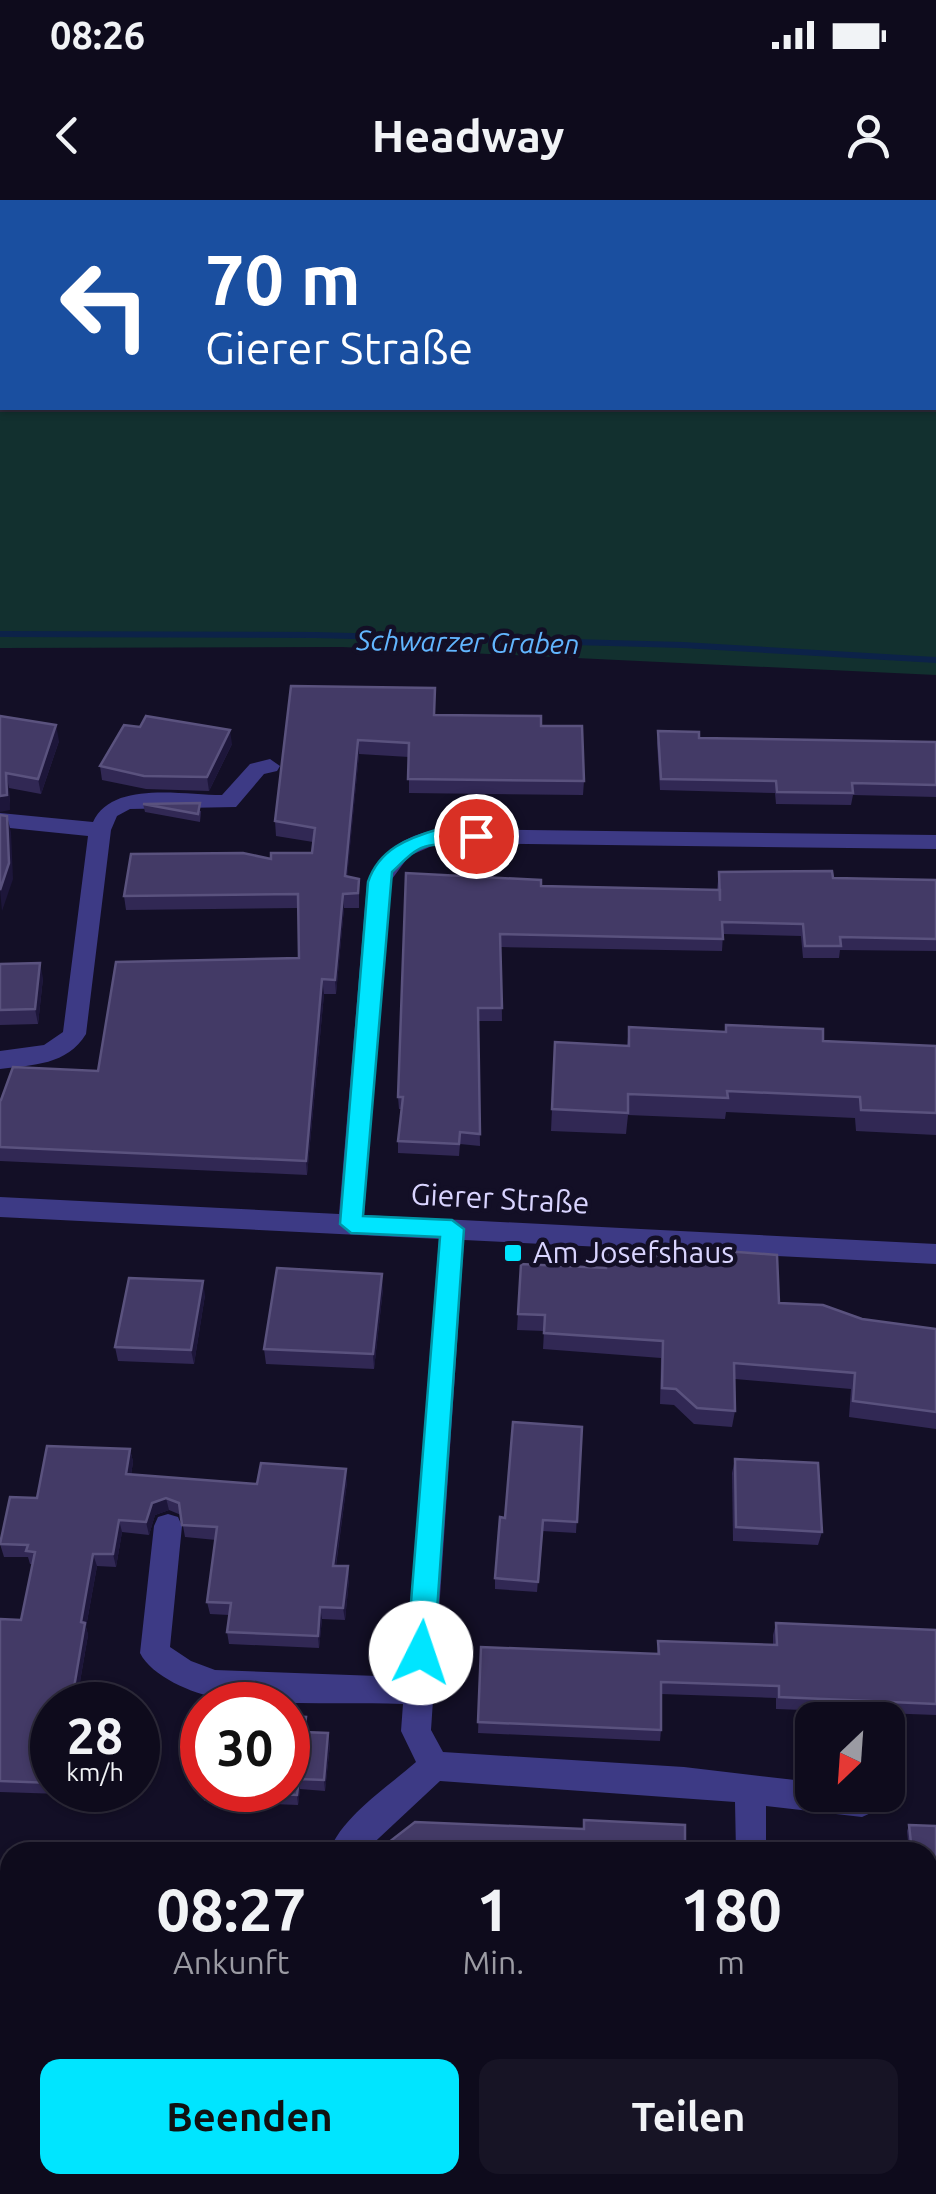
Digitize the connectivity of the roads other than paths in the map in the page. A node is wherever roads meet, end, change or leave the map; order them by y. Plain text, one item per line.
1 (270, 766) dead end
2 (0, 820) edge
3 (100, 830) junction
4 (936, 842) edge
5 (0, 1060) edge
6 (0, 1207) edge
7 (351, 1224) junction
8 (452, 1229) junction
9 (936, 1254) edge
10 (168, 1526) dead end
11 (418, 1692) junction
12 (434, 1766) junction
13 (750, 1788) junction
14 (795, 1794) edge
15 (353, 1842) edge
16 (751, 1842) edge

1 - 3 street
2 - 3 street
3 - 5 street
4 - 7 street
6 - 7 street, Gierer Straße
7 - 8 street, Gierer Straße
8 - 9 street, Gierer Straße
8 - 11 street
10 - 11 street
11 - 12 street
12 - 13 street
12 - 15 street
13 - 14 street
13 - 16 street

